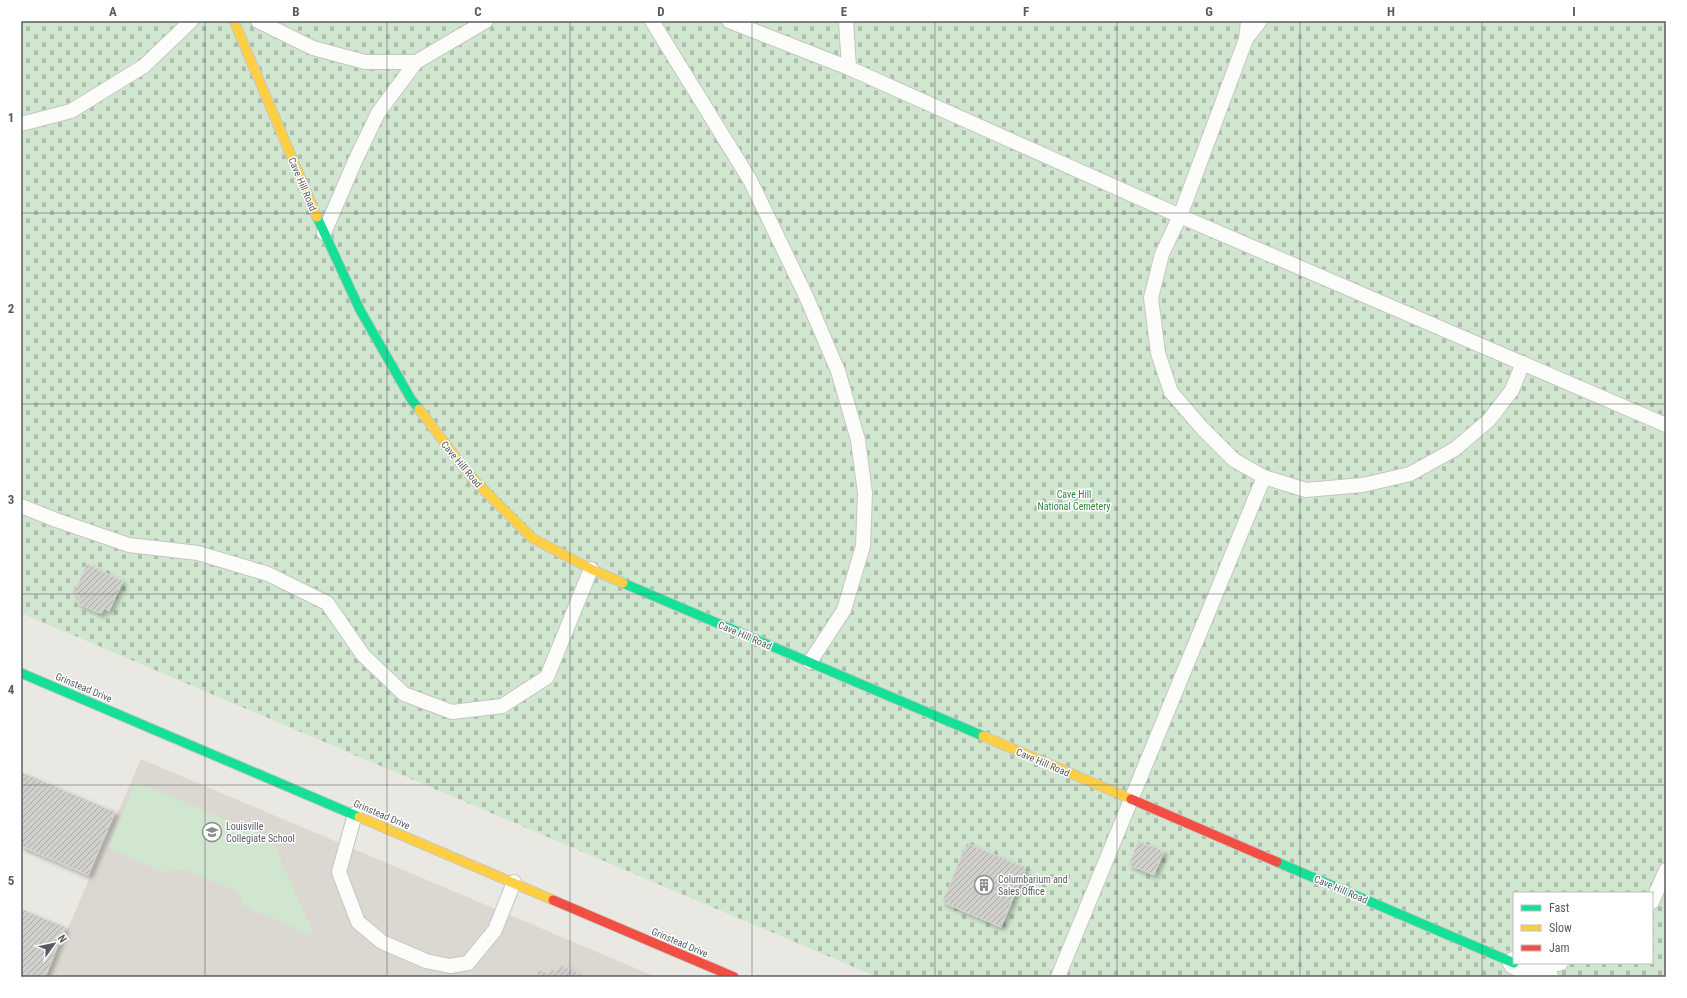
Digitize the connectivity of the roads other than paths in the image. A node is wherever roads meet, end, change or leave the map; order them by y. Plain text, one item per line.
1 (191, 21) edge
2 (234, 21) edge
3 (258, 21) edge
4 (486, 21) edge
5 (652, 21) edge
6 (729, 21) edge
7 (846, 21) edge
8 (1248, 21) edge
9 (1260, 21) edge
10 (1246, 39) junction
11 (416, 62) junction
12 (849, 68) junction
13 (21, 124) edge
14 (1180, 216) junction
15 (324, 233) junction
16 (1523, 363) junction
17 (1666, 425) edge
18 (1264, 477) junction
19 (21, 506) edge
20 (591, 569) junction
21 (810, 662) junction
22 (21, 672) edge
23 (1130, 800) junction
24 (355, 814) junction
25 (1666, 870) edge
26 (514, 882) junction
27 (1653, 900) edge
28 (1513, 962) edge
29 (1518, 964) edge
30 (1554, 964) edge
31 (1527, 968) edge
32 (734, 977) edge
33 (1058, 977) edge

1 - 13 lane
2 - 15 street, Cave Hill Road
3 - 11 lane
4 - 11 lane
5 - 21 lane
6 - 12 lane
7 - 12 lane
8 - 10 lane
9 - 10 lane
10 - 14 lane
11 - 15 lane
12 - 14 lane
14 - 16 lane
14 - 18 lane
15 - 20 street, Cave Hill Road
16 - 17 lane
16 - 18 lane
18 - 23 lane
19 - 20 lane
20 - 21 street, Cave Hill Road
21 - 23 street, Cave Hill Road
22 - 24 street, Grinstead Drive
23 - 28 street, Cave Hill Road
23 - 33 lane
24 - 26 street, Grinstead Drive
24 - 26 lane
25 - 27 lane
26 - 32 street, Grinstead Drive
29 - 31 street, Cave Hill Road
30 - 31 lane

